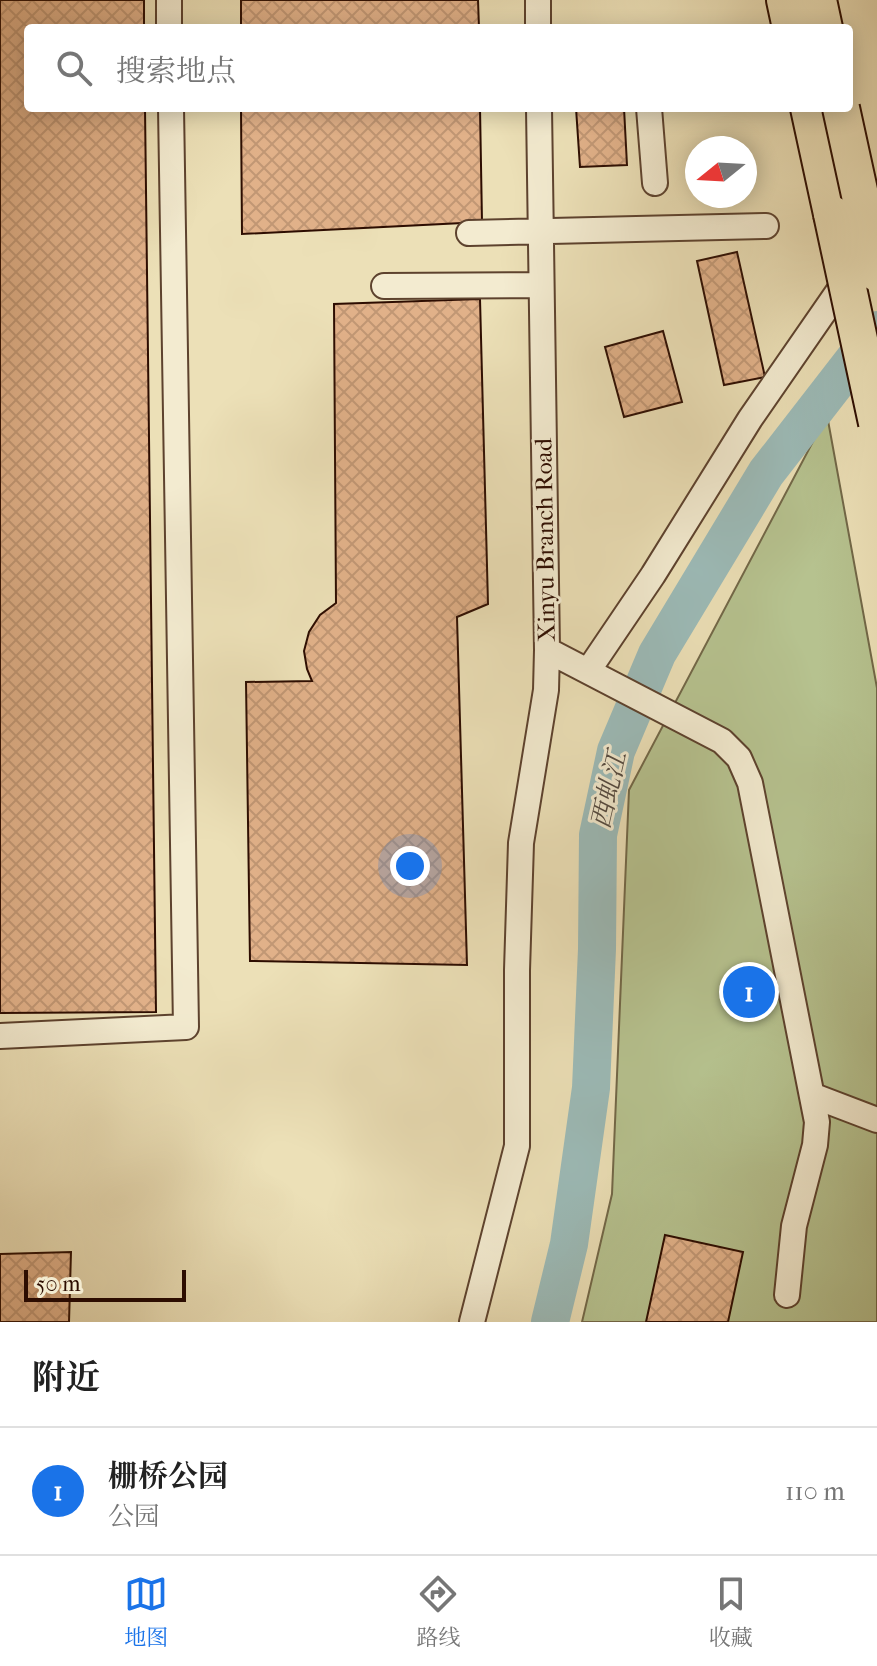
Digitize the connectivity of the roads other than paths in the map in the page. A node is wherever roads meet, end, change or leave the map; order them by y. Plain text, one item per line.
1 (169, 0) edge
2 (538, 0) edge
3 (785, 0) edge
4 (818, 0) edge
5 (169, 24) edge
6 (538, 24) edge
7 (790, 24) edge
8 (823, 24) edge
9 (171, 112) edge
10 (539, 112) edge
11 (649, 112) edge
12 (810, 112) edge
13 (842, 112) edge
14 (655, 183) dead end
15 (766, 226) dead end
16 (539, 231) junction
17 (469, 233) dead end
18 (877, 236) edge
19 (877, 273) edge
20 (540, 285) junction
21 (384, 286) dead end
22 (877, 423) edge
23 (547, 650) junction
24 (593, 674) junction
25 (0, 1036) edge
26 (814, 1096) junction
27 (877, 1120) edge
28 (787, 1295) dead end
29 (472, 1322) edge

1 - 5 street
2 - 6 street
3 - 7 highway
4 - 8 highway
9 - 25 street
10 - 16 street, Xinyu Branch Road
11 - 14 street
12 - 22 highway, bridge
13 - 19 highway, bridge
15 - 16 street
16 - 17 street
16 - 20 street, Xinyu Branch Road
18 - 24 street
20 - 21 street
20 - 23 street, Xinyu Branch Road
23 - 24 street
23 - 29 street, Xinyu Branch Road
24 - 26 street
26 - 27 street
26 - 28 street

